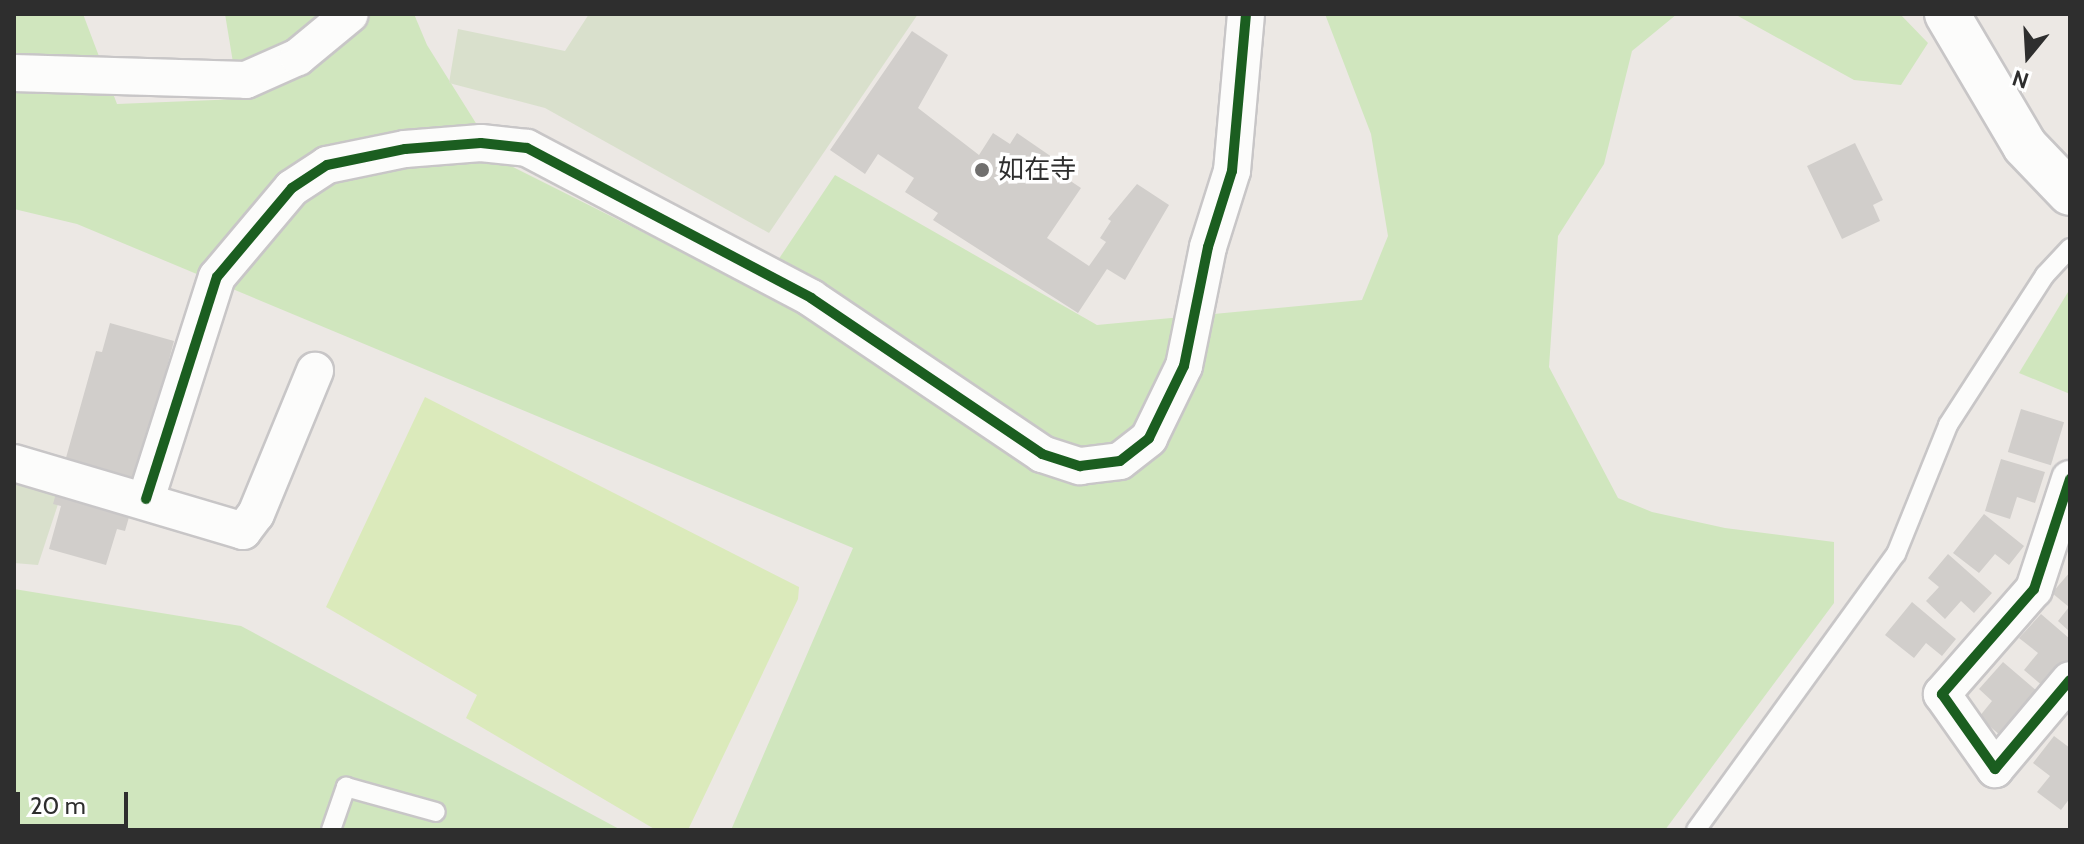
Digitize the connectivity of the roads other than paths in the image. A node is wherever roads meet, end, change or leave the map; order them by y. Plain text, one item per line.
1 (350, 14) edge
2 (1246, 14) edge
3 (1947, 14) edge
4 (14, 73) edge
5 (2070, 193) edge
6 (2070, 248) edge
7 (315, 371) dead end
8 (14, 463) edge
9 (2070, 479) edge
10 (146, 499) junction
11 (2070, 680) edge
12 (436, 812) dead end
13 (331, 830) edge
14 (1696, 830) edge

1 - 4 street
2 - 10 street
3 - 5 street
6 - 14 lane
7 - 10 street
8 - 10 street
9 - 11 street
12 - 13 lane

